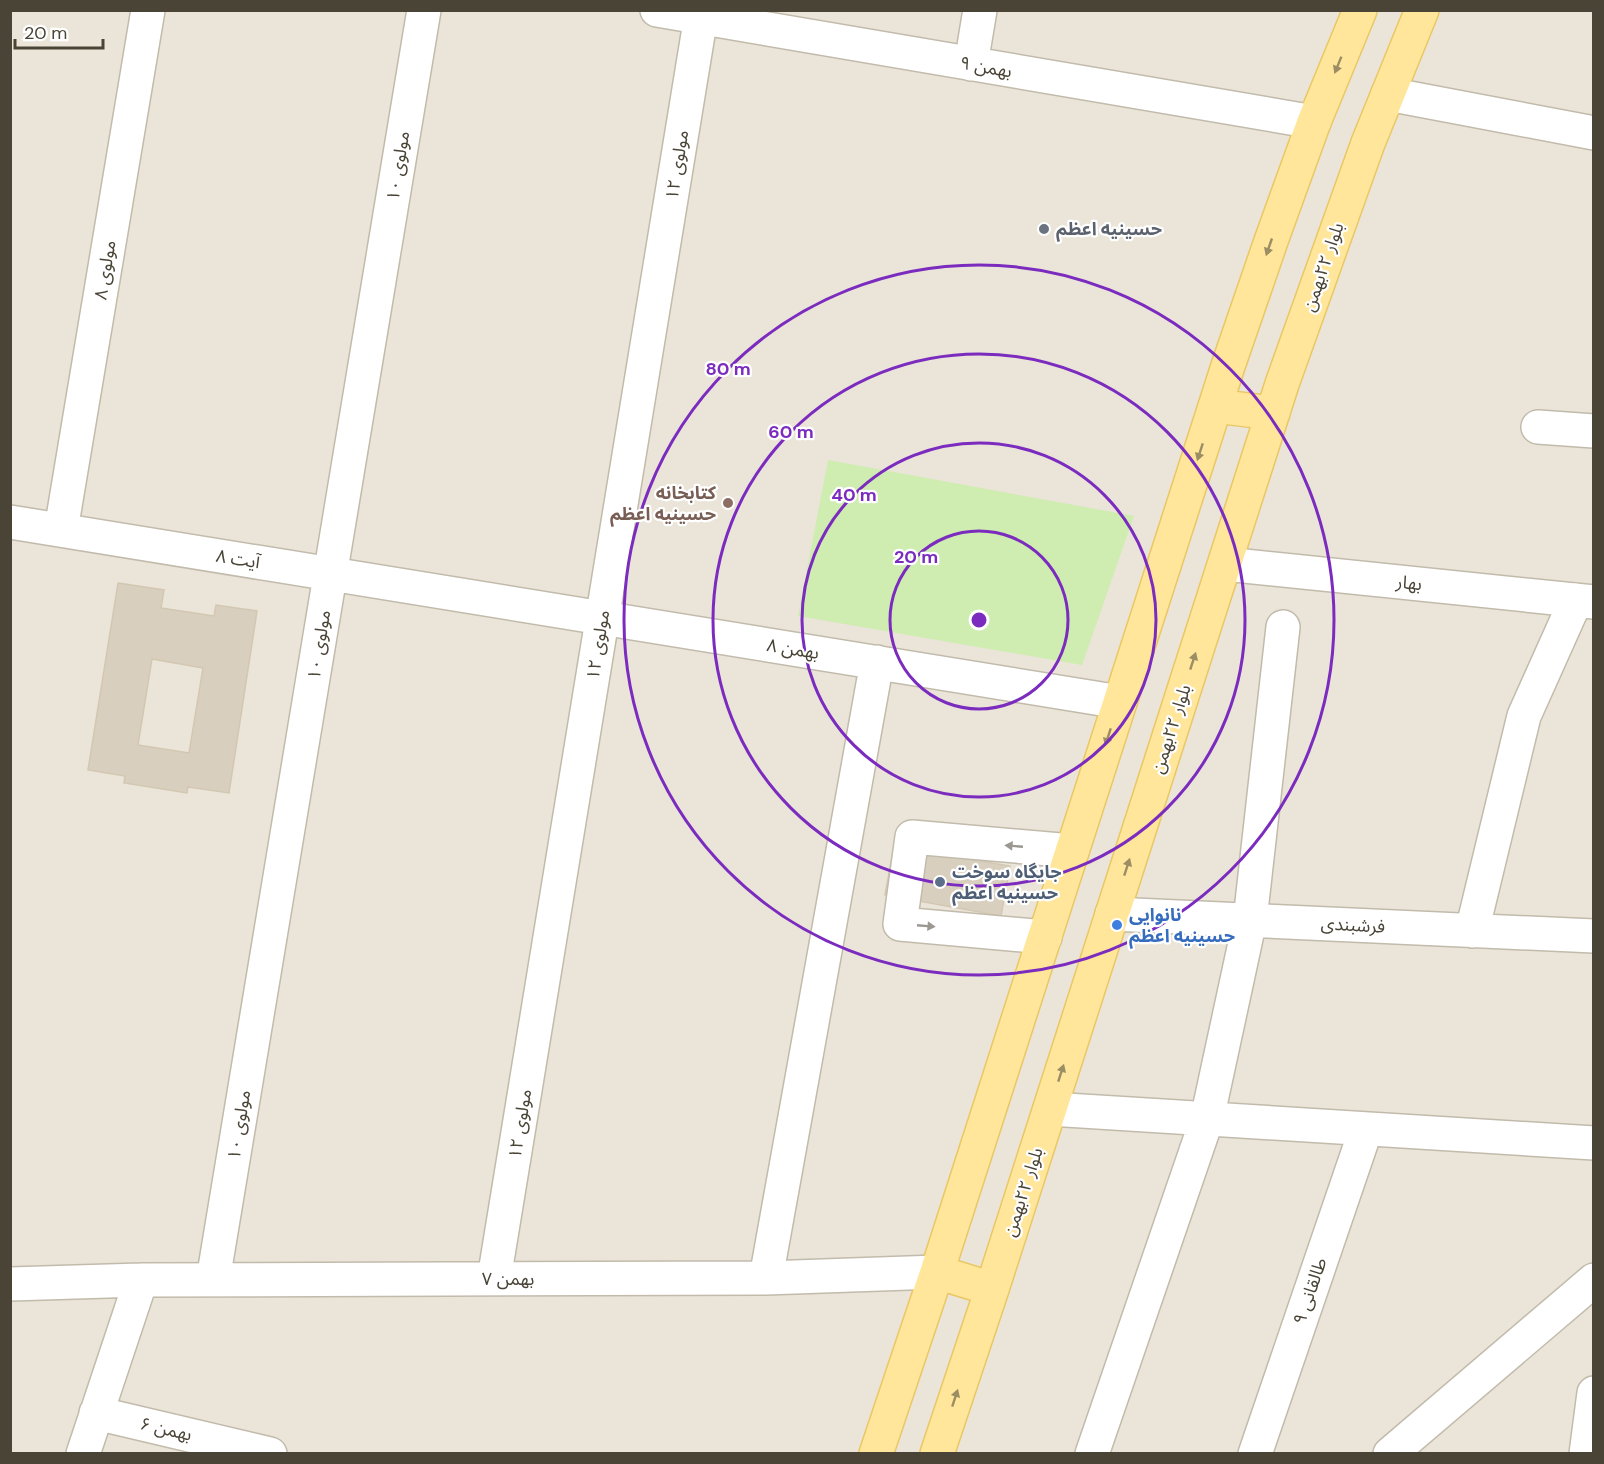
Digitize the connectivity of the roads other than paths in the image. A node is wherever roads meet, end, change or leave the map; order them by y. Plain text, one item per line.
1 (148, 10) edge
2 (424, 10) edge
3 (657, 10) edge
4 (980, 10) edge
5 (1360, 10) edge
6 (1422, 10) edge
7 (701, 14) edge
8 (971, 64) junction
9 (1388, 94) junction
10 (1314, 122) junction
11 (1593, 133) edge
12 (1215, 406) junction
13 (1272, 413) junction
14 (1538, 427) dead end
15 (1593, 431) edge
16 (10, 522) edge
17 (61, 530) junction
18 (1225, 564) junction
19 (330, 574) junction
20 (466, 596) joint
21 (1585, 601) edge
22 (602, 618) junction
23 (1283, 627) dead end
24 (877, 662) junction
25 (1120, 702) junction
26 (1072, 851) junction
27 (1112, 914) junction
28 (1250, 920) junction
29 (1472, 930) junction
30 (1593, 936) edge
31 (1045, 937) junction
32 (1050, 1109) junction
33 (1207, 1119) junction
34 (1366, 1129) junction
35 (1593, 1143) edge
36 (937, 1272) junction
37 (766, 1278) junction
38 (495, 1279) junction
39 (141, 1280) junction
40 (213, 1280) junction
41 (1593, 1280) edge
42 (10, 1284) edge
43 (992, 1289) junction
44 (1593, 1393) edge
45 (96, 1413) junction
46 (83, 1454) edge
47 (270, 1454) edge
48 (876, 1454) edge
49 (937, 1454) edge
50 (1092, 1454) edge
51 (1255, 1454) edge
52 (1390, 1454) edge
53 (1586, 1454) edge

1 - 17 street, مولوی ۸
2 - 19 street, مولوی ۱۰
3 - 7 street, بهمن ۹
4 - 8 street
5 -> 10 main road
6 - 9 main road, بلوار ۲۲بهمن
7 - 8 street, بهمن ۹
7 - 22 street, مولوی ۱۲
8 - 10 street, بهمن ۹
9 - 11 street
9 - 13 main road, بلوار ۲۲بهمن
10 -> 12 main road
12 - 13 main road
12 -> 25 main road
13 - 18 main road, بلوار ۲۲بهمن
14 - 15 street
16 - 17 street, آیت ۸
17 - 19 street, آیت ۸
18 - 21 street, بهار
27 -> 18 main road, بلوار ۲۲بهمن
19 - 20 street, آیت ۸
19 - 40 street, مولوی ۱۰
20 - 22 street, بهمن ۸
21 - 29 street
22 - 24 street, بهمن ۸
22 - 38 street, مولوی ۱۲
23 - 28 street
24 - 25 street, بهمن ۸
24 - 37 street
25 -> 26 main road
26 - 31 main road
26 -> 31 street
27 - 28 street, فرشبندی
32 -> 27 main road, بلوار ۲۲بهمن
28 - 29 street, فرشبندی
28 - 33 street
29 - 30 street, فرشبندی
31 - 36 main road
32 - 33 street
32 - 43 main road, بلوار ۲۲بهمن
33 - 34 street
33 - 50 street
34 - 35 street
34 - 51 street, طالقانی ۹
36 - 37 street, بهمن ۷
36 - 43 main road
36 - 48 main road
37 - 38 street, بهمن ۷
38 - 40 street, بهمن ۷
39 - 40 street, بهمن ۷
39 - 42 street, بهمن ۷
39 - 45 street
41 - 52 street
49 -> 43 main road, بلوار ۲۲بهمن
44 - 53 street
45 - 46 street
45 - 47 street, بهمن ۶

